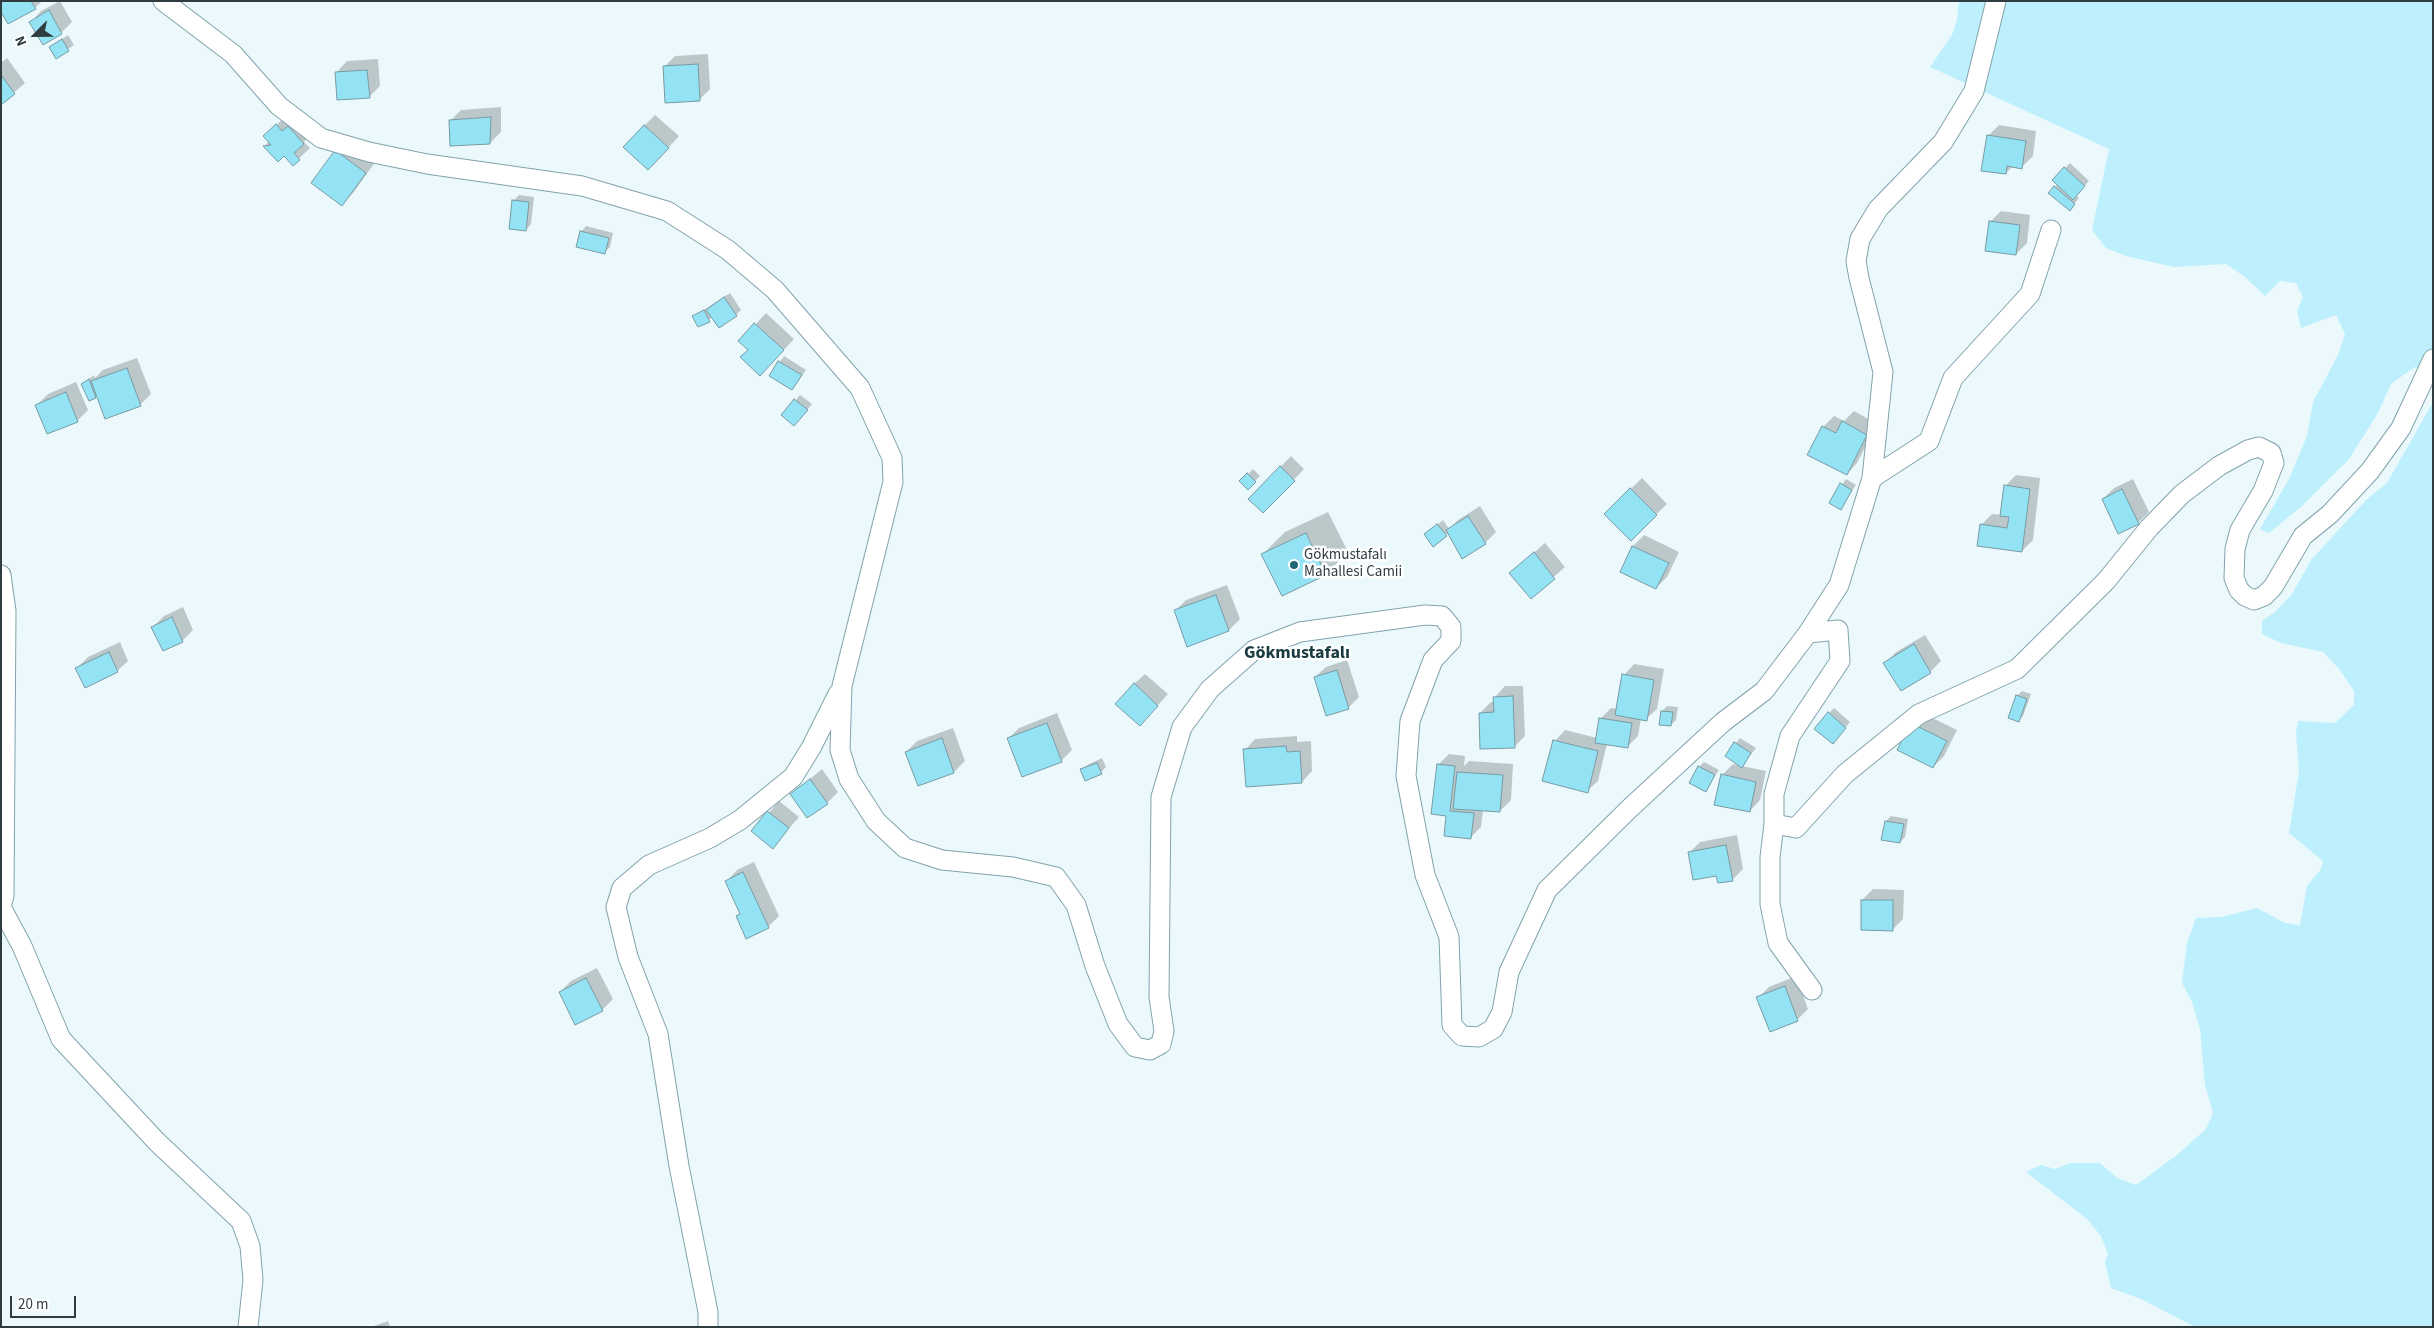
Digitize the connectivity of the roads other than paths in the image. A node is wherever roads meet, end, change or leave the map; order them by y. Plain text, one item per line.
1 (163, 1) edge
2 (1996, 1) edge
3 (2051, 230) dead end
4 (2433, 359) edge
5 (1872, 478) junction
6 (1, 575) edge
7 (1808, 633) junction
8 (842, 686) junction
9 (1774, 824) junction
10 (1, 907) edge
11 (1812, 990) dead end
12 (248, 1327) edge
13 (708, 1327) edge

1 - 8 street
2 - 5 street
3 - 5 street
4 - 9 street
5 - 7 street
6 - 10 street
7 - 8 street
7 - 9 street
8 - 13 street
9 - 11 street
10 - 12 street

